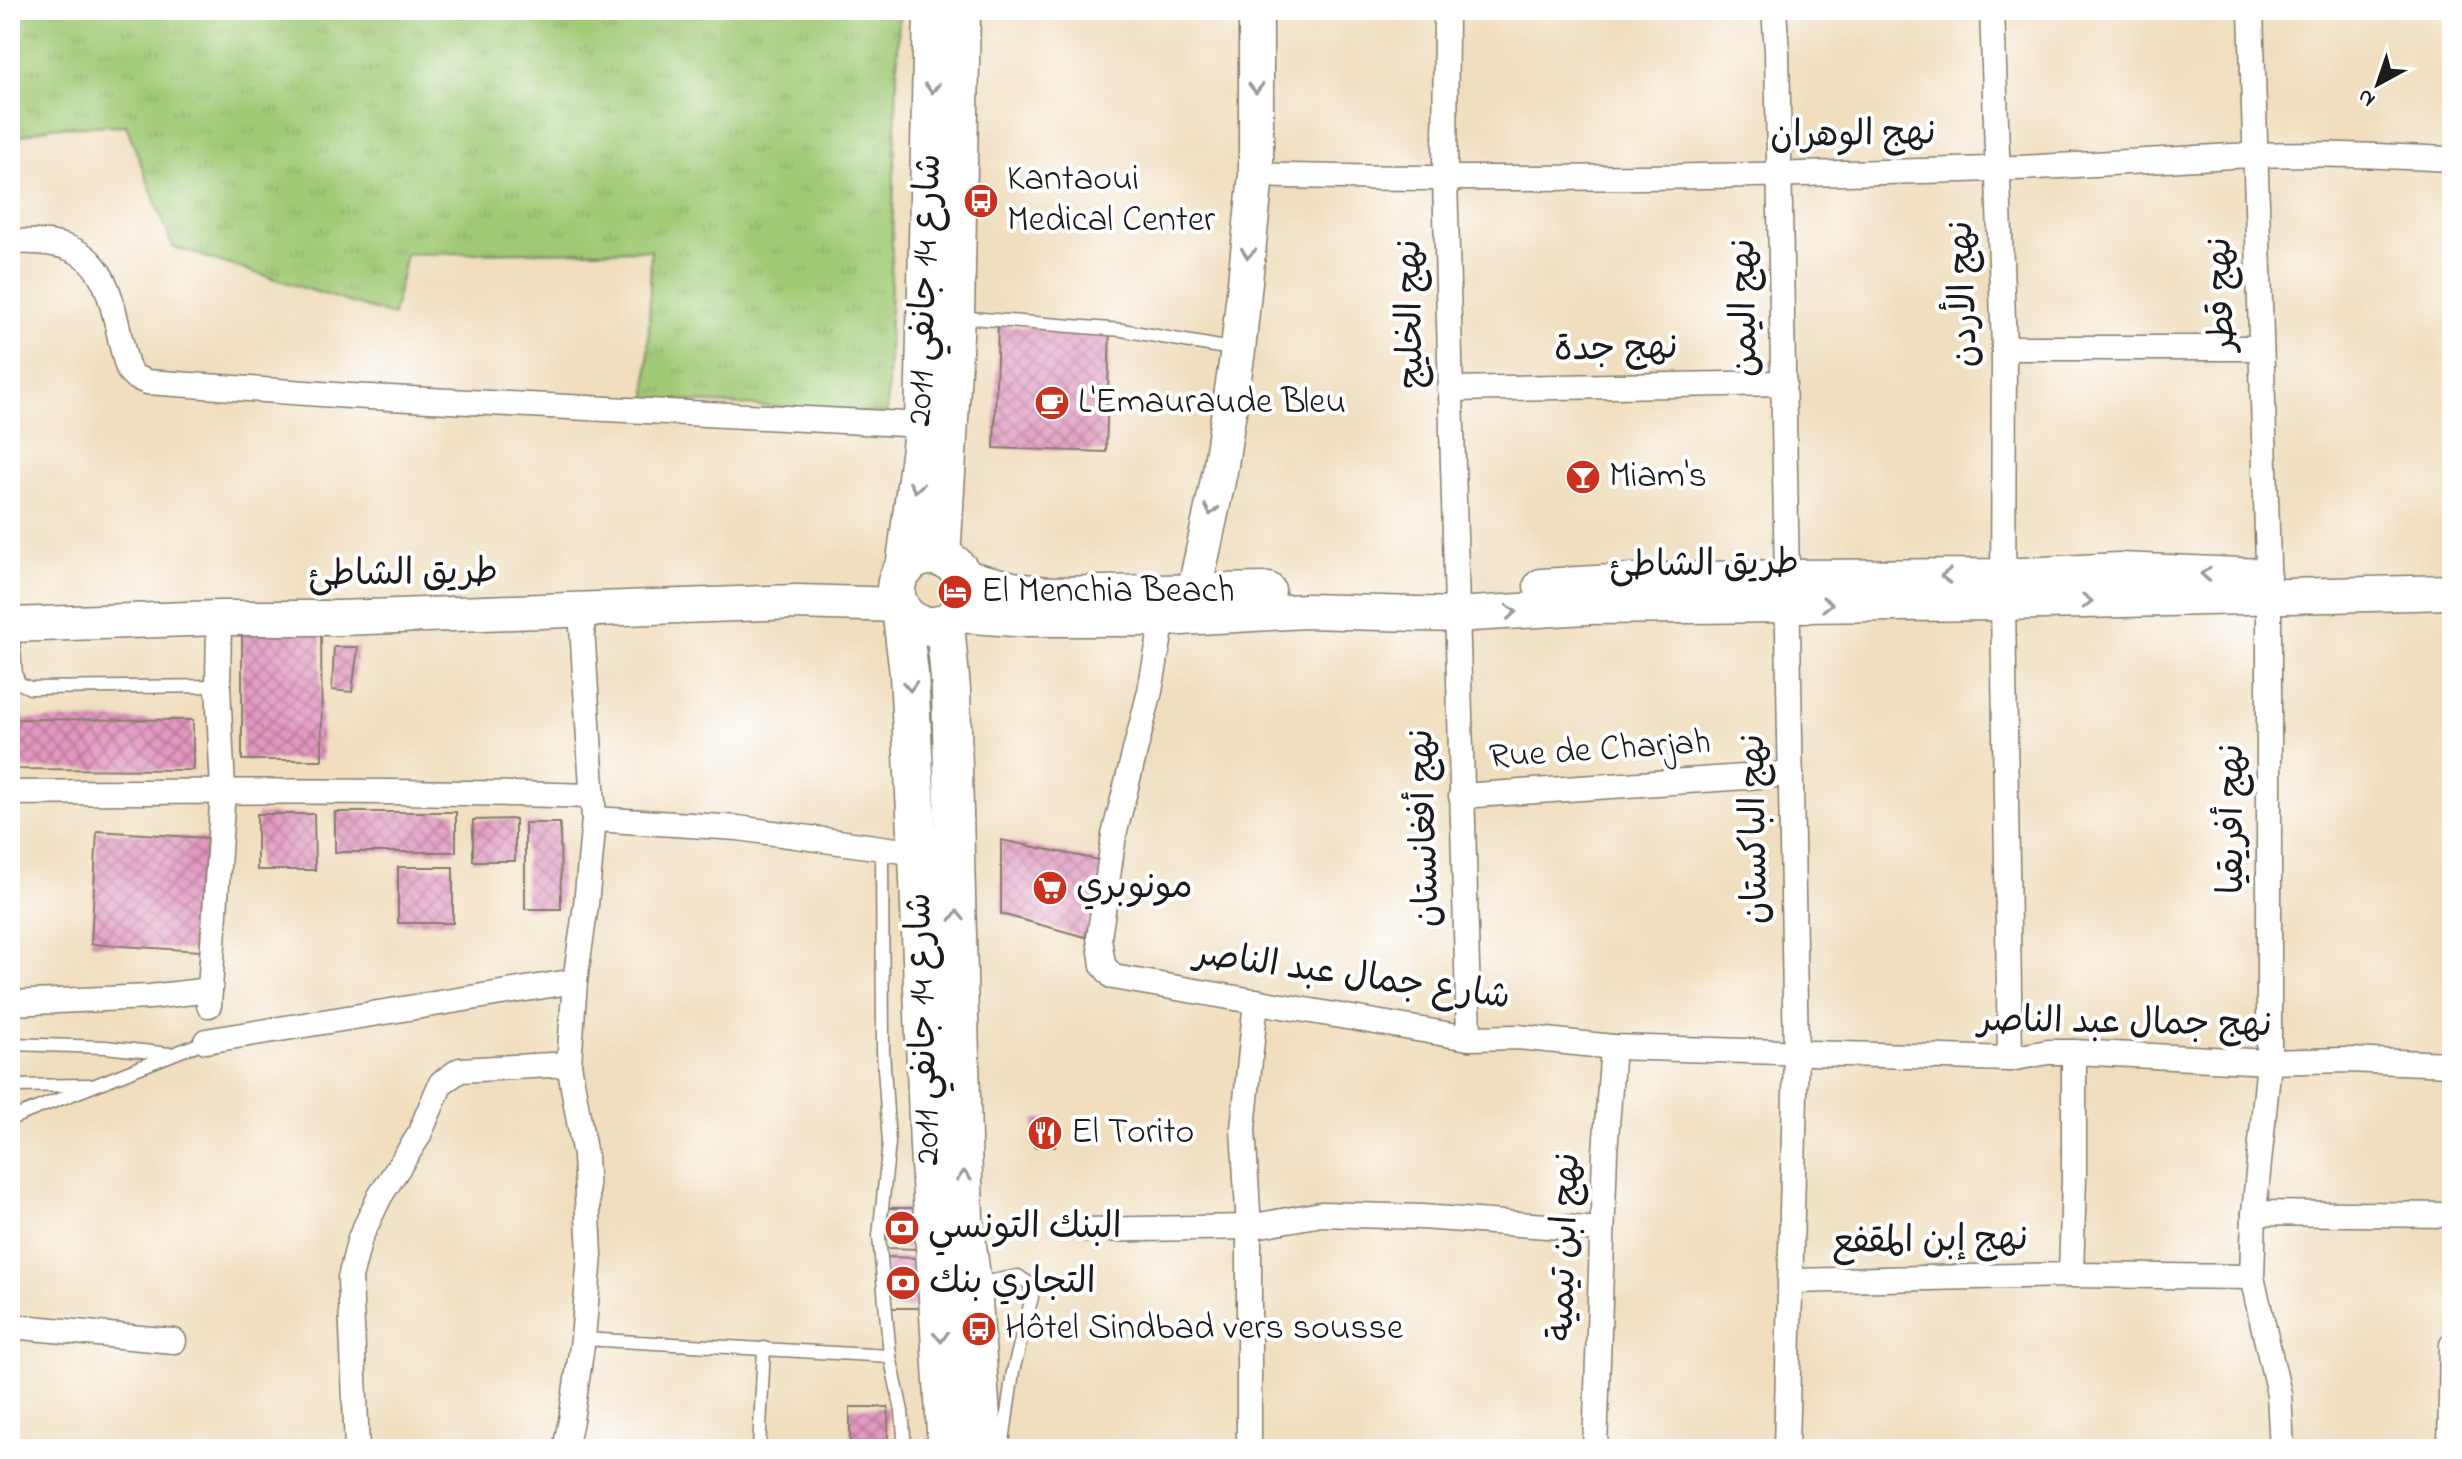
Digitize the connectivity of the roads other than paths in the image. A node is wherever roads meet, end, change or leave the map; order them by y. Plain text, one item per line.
1 (933, 10) edge
2 (961, 10) edge
3 (1256, 10) edge
4 (1446, 10) edge
5 (1774, 10) edge
6 (1992, 10) edge
7 (2251, 10) edge
8 (2255, 155) junction
9 (2452, 159) edge
10 (1997, 169) junction
11 (1779, 174) junction
12 (1256, 175) junction
13 (1445, 178) junction
14 (10, 241) edge
15 (955, 317) junction
16 (2004, 348) junction
17 (2261, 348) junction
18 (1238, 350) junction
19 (1784, 383) junction
20 (1450, 389) junction
21 (924, 425) junction
22 (952, 568) junction
23 (2452, 571) edge
24 (2268, 587) junction
25 (2003, 589) junction
26 (901, 590) junction
27 (1788, 591) junction
28 (2452, 592) edge
29 (1194, 593) junction
30 (1456, 604) junction
31 (581, 611) junction
32 (219, 618) junction
33 (951, 619) junction
34 (1163, 619) junction
35 (11, 625) edge
36 (218, 686) junction
37 (1791, 774) junction
38 (223, 790) junction
39 (10, 793) edge
40 (1461, 796) junction
41 (593, 808) junction
42 (900, 850) junction
43 (575, 981) junction
44 (1256, 1001) junction
45 (10, 1003) edge
46 (1469, 1038) junction
47 (206, 1041) joint
48 (10, 1044) edge
49 (1613, 1047) junction
50 (2074, 1052) junction
51 (1796, 1053) junction
52 (173, 1054) junction
53 (2010, 1059) junction
54 (2269, 1062) junction
55 (569, 1064) junction
56 (2452, 1064) edge
57 (97, 1085) junction
58 (10, 1086) edge
59 (10, 1119) edge
60 (2254, 1213) junction
61 (2452, 1215) edge
62 (1249, 1227) junction
63 (1087, 1230) dead end
64 (1602, 1230) junction
65 (2071, 1275) junction
66 (2252, 1277) junction
67 (1790, 1281) junction
68 (972, 1285) junction
69 (10, 1326) edge
70 (583, 1339) junction
71 (174, 1341) dead end
72 (2452, 1345) edge
73 (764, 1348) junction
74 (890, 1356) junction
75 (357, 1449) edge
76 (565, 1449) edge
77 (759, 1449) edge
78 (905, 1449) edge
79 (947, 1449) edge
80 (983, 1449) edge
81 (1002, 1449) edge
82 (1249, 1449) edge
83 (1595, 1449) edge
84 (1786, 1449) edge
85 (2282, 1449) edge
86 (2450, 1449) edge

1 -> 21 main road, شارع 14 جانفي 2011
2 - 15 main road, شارع 14 جانفي 2011
3 -> 12 street
4 - 13 street, نهج الخليج
5 - 11 street, نهج اليمن
6 - 10 street, نهج الأردن
7 - 8 street, نهج قطر
8 - 9 street, نهج الوهران
8 - 10 street, نهج الوهران
8 - 17 street, نهج قطر
10 - 11 street, نهج الوهران
10 - 16 street, نهج الأردن
11 - 13 street, نهج الوهران
11 - 19 street, نهج اليمن
12 - 13 street, نهج الوهران
12 -> 18 street
13 - 20 street, نهج الخليج
14 - 21 street
15 - 18 lane
15 - 22 main road, شارع 14 جانفي 2011
16 - 17 street
16 - 25 street, نهج الأردن
17 - 24 street, نهج قطر
18 -> 29 street
19 - 20 street, نهج جدة
19 - 27 street, نهج اليمن
20 - 30 street, نهج الخليج
21 -> 26 main road, شارع 14 جانفي 2011
22 - 26 main road
22 - 29 street, طريق الشاطئ
22 - 33 main road
23 - 24 street, طريق الشاطئ
24 - 25 street, طريق الشاطئ
24 - 28 street, طريق الشاطئ
24 - 54 street, نهج أفريقيا
25 - 27 street, طريق الشاطئ
25 - 53 street, نهج الأردن
26 - 31 street, طريق الشاطئ
26 - 33 main road
26 -> 42 main road, شارع 14 جانفي 2011
27 - 30 street, طريق الشاطئ
27 - 37 street, نهج الباكستان
29 - 30 street, طريق الشاطئ
30 - 34 street, طريق الشاطئ
30 - 40 street, نهج أفغانستان
31 - 32 street, طريق الشاطئ
31 - 41 street
32 - 35 street, طريق الشاطئ
32 - 36 street
33 - 34 street, طريق الشاطئ
68 -> 33 main road, شارع 14 جانفي 2011
34 - 44 street, شارع جمال عبد الناصر
35 - 36 lane
36 - 38 street
37 - 40 street, Rue de Charjah
37 - 51 street, نهج الباكستان
38 - 39 street
38 - 41 street
38 - 45 street
40 - 46 street, نهج أفغانستان
41 - 42 street
41 - 43 street
42 - 74 lane
42 -> 79 main road, شارع 14 جانفي 2011
43 - 47 street
43 - 55 street
44 - 46 street, شارع جمال عبد الناصر
44 - 62 street
46 - 49 street, شارع جمال عبد الناصر
47 - 52 lane
48 - 52 lane
49 - 51 street, شارع جمال عبد الناصر
49 - 64 street, نهج ابن تيمية
50 - 53 street, نهج جمال عبد الناصر
50 - 54 street, نهج جمال عبد الناصر
50 - 65 street, نهج إبن المقفع
51 - 53 street, نهج جمال عبد الناصر
51 - 67 street, نهج الباكستان
52 - 57 lane
54 - 56 street, نهج جمال عبد الناصر
54 - 60 street, نهج أفريقيا
55 - 70 street
55 - 75 street
57 - 58 lane
57 - 59 lane
60 - 61 street
60 - 66 street, نهج أفريقيا
62 - 63 street
62 - 64 street
62 - 82 street
64 - 83 street, نهج ابن تيمية
65 - 66 street, نهج إبن المقفع
65 - 67 street, نهج إبن المقفع
66 - 85 street, نهج أفريقيا
67 - 84 street, نهج الباكستان
68 - 80 main road, شارع 14 جانفي 2011
68 - 81 lane
69 - 71 street
70 - 73 lane
70 - 76 street
72 - 86 street
73 - 74 lane
73 - 77 lane
74 - 78 lane

